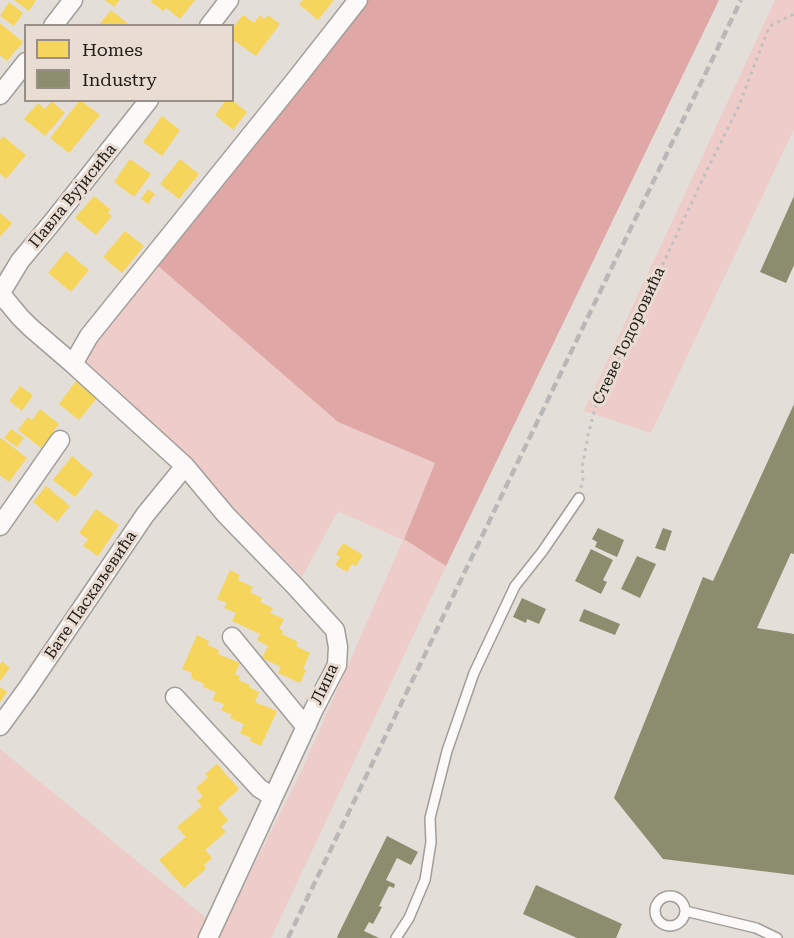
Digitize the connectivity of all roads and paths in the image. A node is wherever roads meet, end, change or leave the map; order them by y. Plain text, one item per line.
1 (73, 0) edge
2 (229, 0) edge
3 (358, 0) edge
4 (794, 14) edge
5 (55, 24) edge
6 (211, 24) edge
7 (24, 64) edge
8 (0, 94) edge
9 (147, 102) edge
10 (0, 293) edge
11 (73, 364) junction
12 (60, 440) dead end
13 (185, 466) junction
14 (579, 498) joint
15 (0, 526) edge
16 (232, 637) dead end
17 (175, 697) dead end
18 (307, 725) junction
19 (0, 726) edge
20 (273, 797) junction
21 (685, 911) dead end
22 (208, 938) edge
23 (396, 938) edge
24 (777, 938) edge

1 - 5 street
2 - 6 street
3 - 11 street
4 - 14 path, Стеве Тодоровића
7 - 8 street
9 - 10 street, Павла Вујисића
10 - 11 street, Липа
11 - 13 street, Липа
12 - 15 street
13 - 18 street, Липа
13 - 19 street, Бате Паскаљевића
14 - 23 lane
16 - 18 street
17 - 20 street
18 - 20 street, Липа
20 - 22 street, Липа
21 - 24 lane

